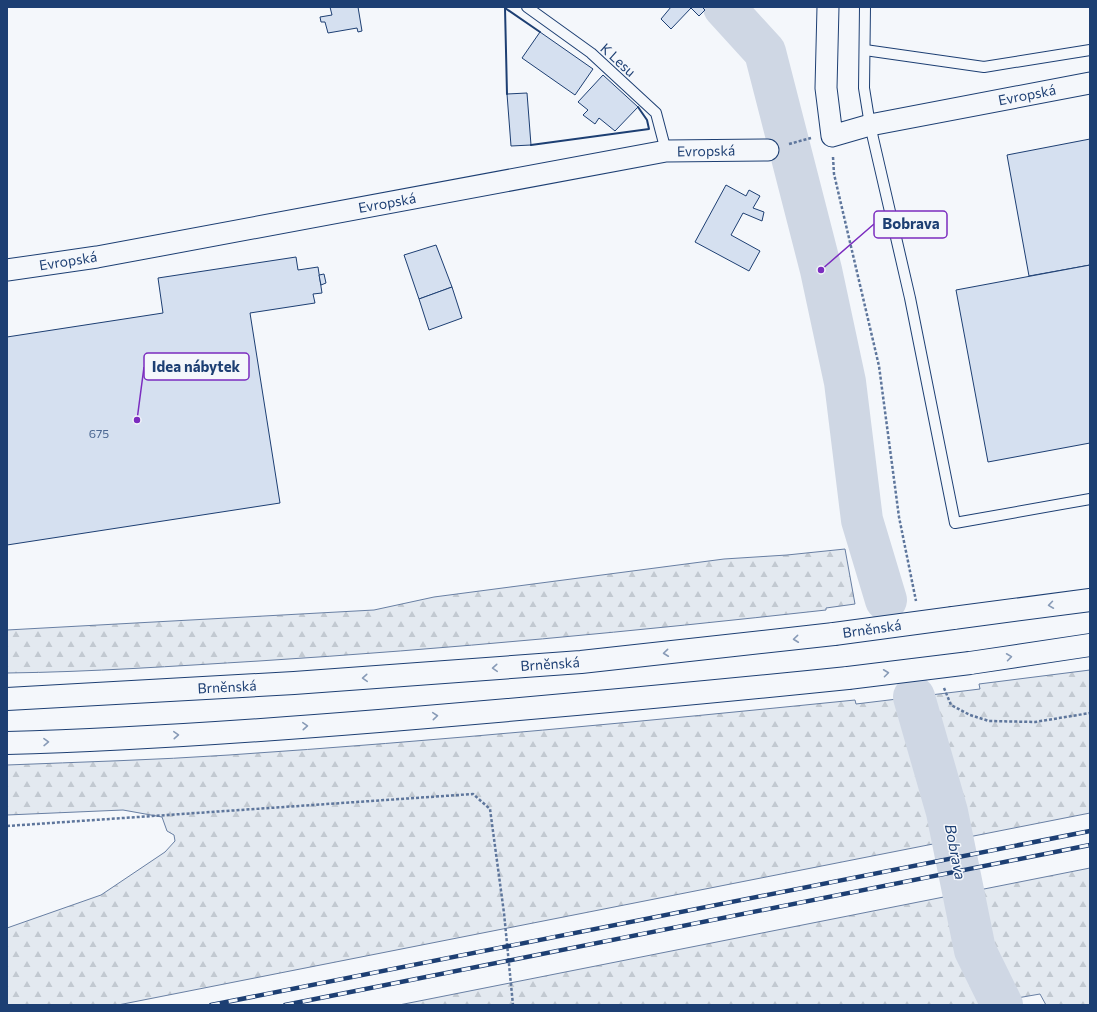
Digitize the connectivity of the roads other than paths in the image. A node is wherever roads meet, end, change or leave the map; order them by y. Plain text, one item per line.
1 (527, 7) edge
2 (828, 7) edge
3 (865, 7) edge
4 (865, 50) junction
5 (1090, 50) edge
6 (1090, 83) edge
7 (870, 125) junction
8 (768, 150) dead end
9 (666, 151) junction
10 (7, 270) edge
11 (1090, 499) edge
12 (1090, 600) edge
13 (1090, 646) edge
14 (7, 699) edge
15 (7, 743) edge

1 - 9 lane, K Lesu
2 - 7 street, Evropská
3 - 4 lane
4 - 5 lane
4 - 7 lane
6 - 7 street, Evropská
7 - 11 lane
8 - 9 street, Evropská
9 - 10 street, Evropská
12 -> 14 highway, Brněnská, bridge
15 -> 13 highway, bridge

